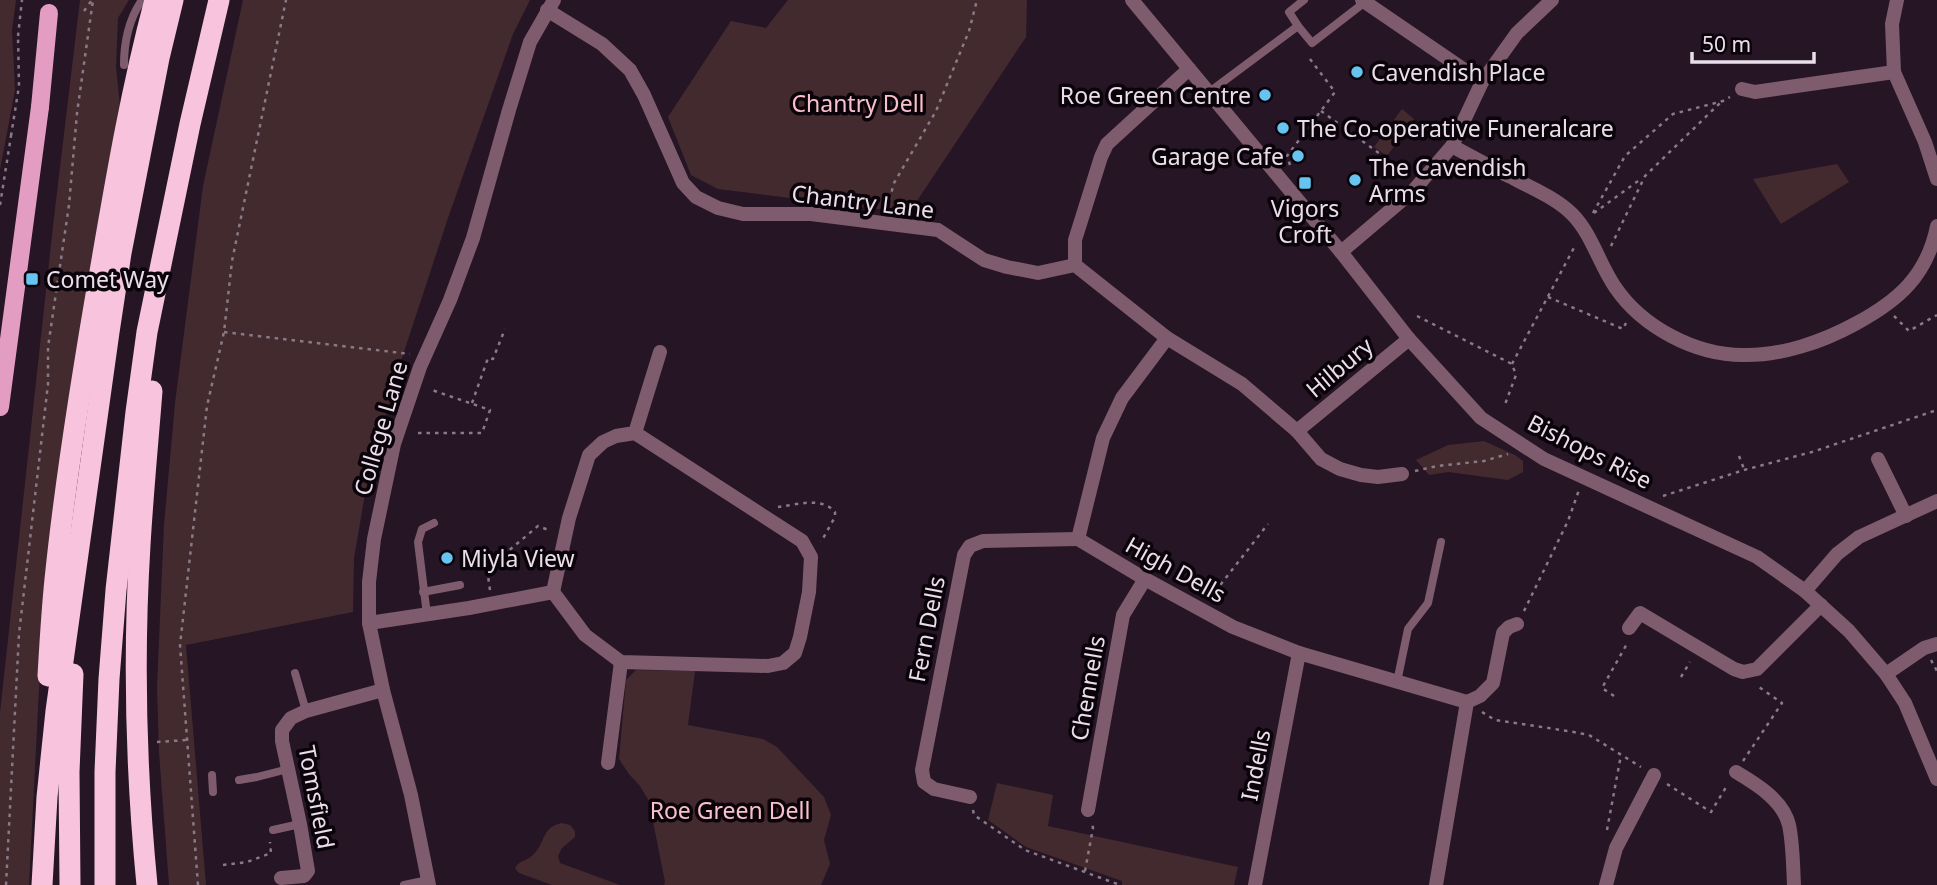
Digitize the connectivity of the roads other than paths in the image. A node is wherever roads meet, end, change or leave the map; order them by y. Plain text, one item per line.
1 (142, 0) edge
2 (155, 0) edge
3 (173, 0) edge
4 (219, 0) edge
5 (1133, 0) edge
6 (1304, 0) edge
7 (1552, 0) edge
8 (1897, 0) edge
9 (1364, 1) edge
10 (550, 5) edge
11 (50, 6) edge
12 (1298, 26) junction
13 (124, 65) dead end
14 (1188, 69) junction
15 (1894, 72) junction
16 (1482, 82) junction
17 (1742, 89) road end
18 (1208, 93) junction
19 (1452, 146) junction
20 (1937, 179) edge
21 (1936, 235) edge
22 (1341, 251) junction
23 (164, 256) junction
24 (1075, 265) junction
25 (1167, 338) junction
26 (1409, 338) junction
27 (660, 352) dead end
28 (0, 407) edge
29 (1297, 431) junction
30 (635, 433) junction
31 (1878, 459) dead end
32 (1402, 474) road end
33 (85, 497) junction
34 (1937, 501) edge
35 (1906, 516) junction
36 (434, 523) dead end
37 (1078, 539) junction
38 (1441, 542) dead end
39 (1145, 579) junction
40 (460, 585) dead end
41 (1805, 591) junction
42 (423, 592) junction
43 (553, 592) junction
44 (1821, 605) junction
45 (427, 615) junction
46 (369, 623) junction
47 (1517, 624) road end
48 (1629, 628) road end
49 (1937, 644) edge
50 (1299, 653) junction
51 (621, 662) junction
52 (295, 673) dead end
53 (1886, 674) junction
54 (1397, 682) junction
55 (383, 690) junction
56 (1467, 702) junction
57 (306, 710) junction
58 (608, 763) dead end
59 (288, 768) junction
60 (1736, 772) road end
61 (1654, 775) road end
62 (1937, 779) edge
63 (215, 780) dead end
64 (239, 780) dead end
65 (214, 792) dead end
66 (47, 797) junction
67 (970, 797) road end
68 (1088, 810) road end
69 (300, 824) junction
70 (273, 830) road end
71 (281, 878) dead end
72 (429, 883) edge
73 (42, 885) edge
74 (69, 885) edge
75 (105, 885) edge
76 (147, 885) edge
77 (404, 885) edge
78 (1255, 885) edge
79 (1436, 885) edge
80 (1606, 885) edge
81 (1794, 885) edge

1 - 13 lane
2 - 66 highway
3 - 33 highway
4 - 23 highway
5 - 14 street, Bishops Rise
6 - 12 lane
7 - 16 street
8 - 15 street
9 - 12 lane
9 - 16 street
10 - 24 street, Chantry Lane
10 - 46 street, College Lane
11 - 28 main road, bridge
12 - 18 lane
14 - 18 street, Bishops Rise
14 - 24 street
15 - 17 street
15 - 20 street
16 - 19 street
18 - 22 street, Bishops Rise
19 - 21 street
19 - 22 street
22 - 26 street, Bishops Rise
23 - 75 highway
23 - 76 highway
24 - 25 street
25 - 29 street
25 - 37 street
26 - 29 street, Hilbury
26 - 41 street, Bishops Rise
27 - 30 street
29 - 32 street
30 - 43 street
30 - 51 street
31 - 35 street
33 - 66 highway
33 - 74 highway
34 - 35 street
35 - 41 street
36 - 42 lane
37 - 39 street, High Dells
37 - 67 street, Fern Dells
38 - 54 lane
39 - 50 street, High Dells
39 - 68 street, Chennells
40 - 42 lane
41 - 44 street, Bishops Rise
42 - 45 lane
43 - 45 street
43 - 51 street
44 - 48 street
44 - 53 street, Bishops Rise
45 - 46 street
46 - 55 street, College Lane
47 - 56 street
49 - 53 street
50 - 54 street, High Dells
50 - 78 street, Indells
51 - 58 street
52 - 57 lane
53 - 62 street, Bishops Rise
54 - 56 street, High Dells
55 - 57 street, Tomsfield
55 - 72 street, College Lane
56 - 79 street
57 - 59 street, Tomsfield
59 - 64 lane
59 - 69 street, Tomsfield
60 - 81 street
61 - 80 street
63 - 65 lane
66 - 73 highway
69 - 70 lane
69 - 71 street, Tomsfield
72 - 77 lane

